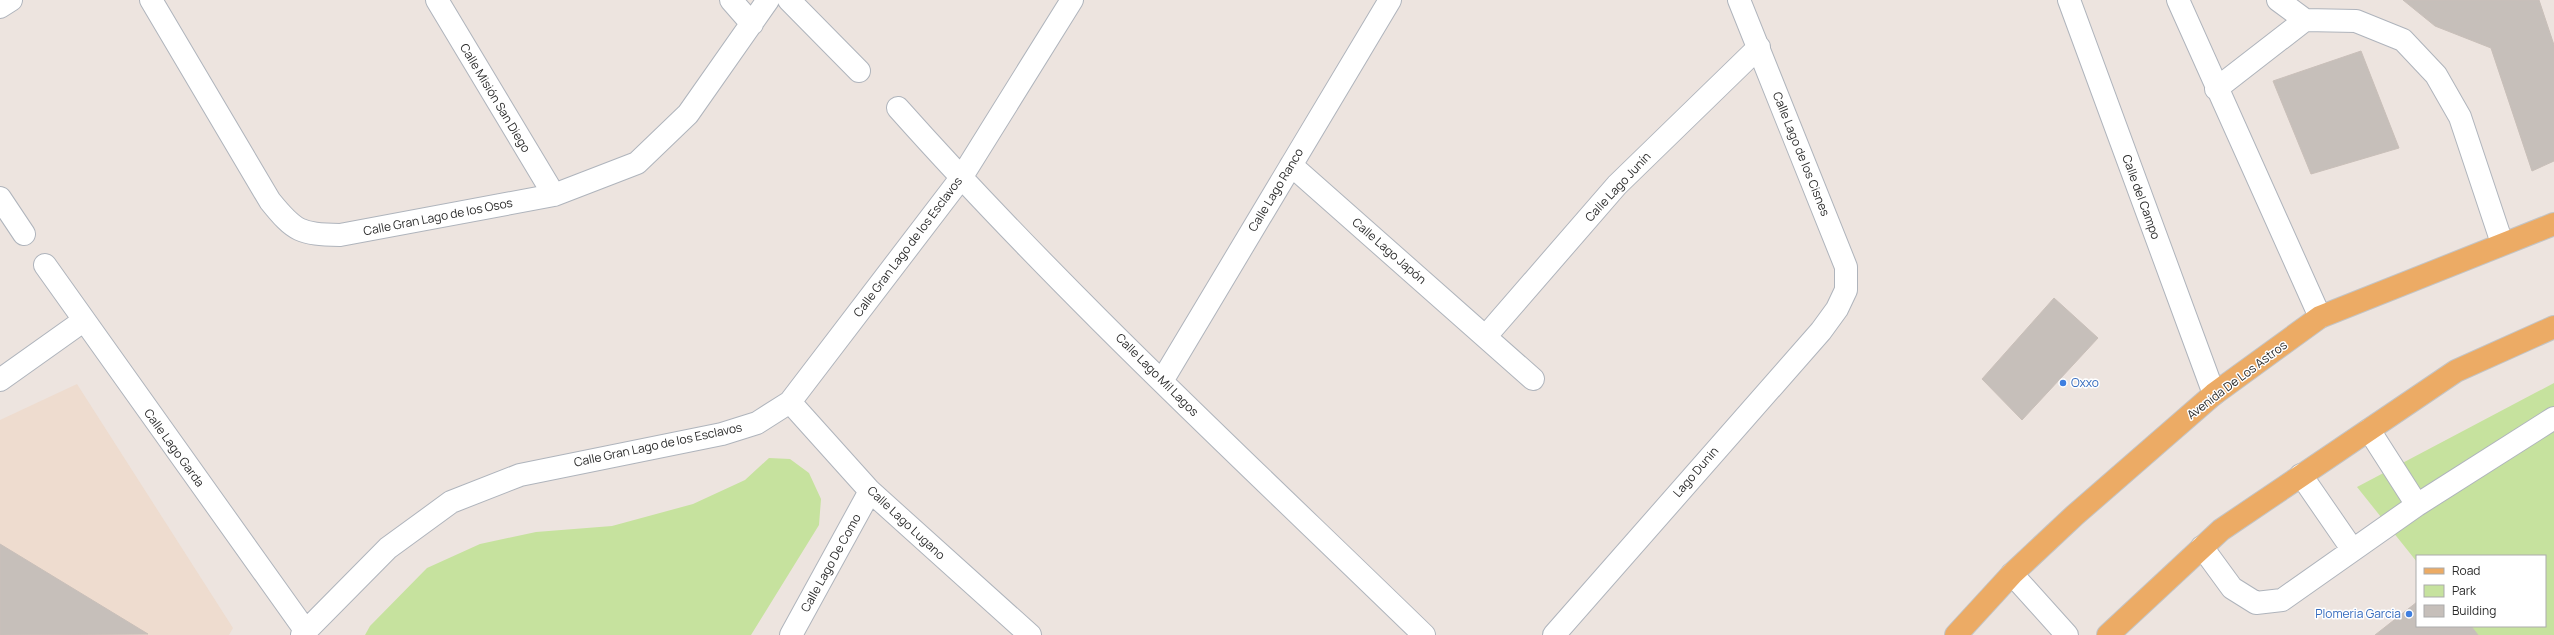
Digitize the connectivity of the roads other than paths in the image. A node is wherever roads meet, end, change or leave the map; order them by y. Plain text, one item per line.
1 (11, 0) edge
2 (151, 0) edge
3 (437, 0) edge
4 (731, 0) edge
5 (768, 0) edge
6 (790, 0) edge
7 (1072, 0) edge
8 (1390, 0) edge
9 (1739, 0) edge
10 (2069, 0) edge
11 (2178, 0) edge
12 (2278, 0) edge
13 (0, 7) edge
14 (2305, 20) junction
15 (752, 24) junction
16 (1759, 47) junction
17 (860, 70) dead end
18 (2216, 89) junction
19 (898, 108) dead end
20 (1292, 165) junction
21 (961, 178) junction
22 (554, 195) junction
23 (0, 198) edge
24 (2554, 224) edge
25 (24, 234) dead end
26 (2502, 243) junction
27 (45, 265) dead end
28 (1838, 308) joint
29 (2320, 317) junction
30 (83, 321) junction
31 (2554, 327) edge
32 (1486, 336) junction
33 (1533, 379) dead end
34 (0, 380) edge
35 (1162, 381) junction
36 (2214, 394) junction
37 (790, 402) junction
38 (2554, 418) edge
39 (2369, 430) junction
40 (2301, 475) junction
41 (870, 491) junction
42 (2417, 505) junction
43 (2202, 547) junction
44 (2352, 549) junction
45 (2012, 574) junction
46 (303, 633) edge
47 (791, 635) edge
48 (1030, 635) edge
49 (1424, 635) edge
50 (1554, 635) edge
51 (1956, 635) edge
52 (2067, 635) edge
53 (2108, 635) edge

1 - 13 street
2 - 22 street, Calle Gran Lago de los Osos
3 - 22 street, Calle Misión San Diego
4 - 15 street
5 - 15 street, Calle Gran Lago de los Osos
6 - 17 street
7 - 21 street, Calle Gran Lago de los Esclavos
8 - 20 street, Calle Lago Ranco
9 - 16 street, Calle Lago de los Cisnes
10 - 36 street, Calle del Campo
11 - 18 street
12 - 14 street
14 - 18 street
14 - 26 street
15 - 22 street, Calle Gran Lago de los Osos
16 - 28 street, Calle Lago de los Cisnes
16 - 32 street, Calle Lago Junín
18 - 29 street
19 - 21 street, Calle Lago Mil Lagos
20 - 32 street, Calle Lago Japón
20 - 35 street, Calle Lago Ranco
21 - 35 street, Calle Lago Mil Lagos
21 - 37 street, Calle Gran Lago de los Esclavos
23 - 25 street
24 - 26 main road, Avenida De Los Astros
26 - 29 main road, Avenida De Los Astros
27 - 30 street, Calle Lago Garda
28 - 50 street, Lago Dunin
29 - 36 main road, Avenida De Los Astros
30 - 34 street
30 - 46 street, Calle Lago Garda
31 - 39 main road
32 - 33 street, Calle Lago Japón
35 - 49 street, Calle Lago Mil Lagos
36 - 45 main road, Avenida De Los Astros
37 - 41 street, Calle Lago Lugano
37 - 46 street, Calle Gran Lago de los Esclavos
38 - 42 street
39 - 40 main road
39 - 42 street
40 - 43 main road
40 - 44 street
41 - 47 street, Calle Lago De Como
41 - 48 street, Calle Lago Lugano
42 - 44 street
43 - 44 street
43 - 53 main road
45 - 51 main road, Avenida De Los Astros
45 - 52 street

